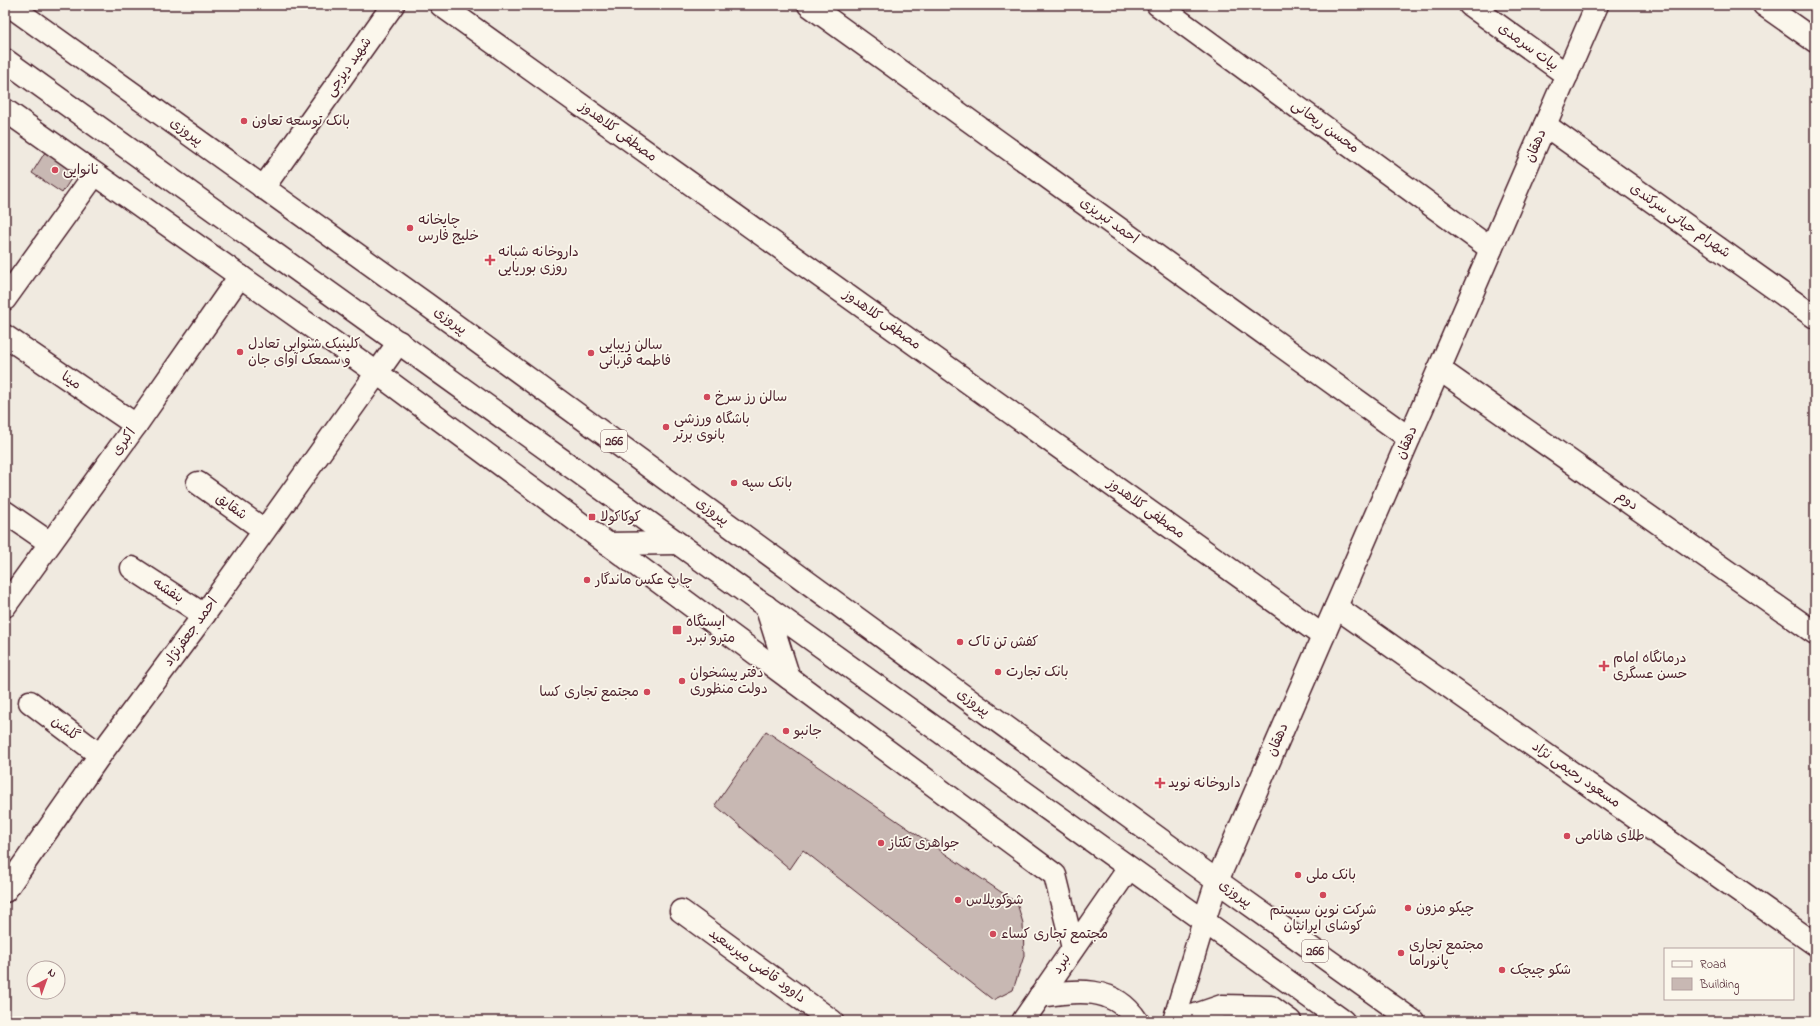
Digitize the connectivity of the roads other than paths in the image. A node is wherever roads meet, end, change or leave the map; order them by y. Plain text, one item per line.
1 (9, 5) edge
2 (393, 5) edge
3 (441, 5) edge
4 (809, 5) edge
5 (1158, 5) edge
6 (1470, 5) edge
7 (1597, 5) edge
8 (1764, 5) edge
9 (1815, 41) edge
10 (5, 60) edge
11 (1567, 75) junction
12 (5, 110) edge
13 (1545, 125) junction
14 (95, 174) junction
15 (263, 188) junction
16 (1491, 249) junction
17 (240, 276) junction
18 (5, 299) edge
19 (1815, 316) edge
20 (5, 336) edge
21 (399, 342) junction
22 (1439, 369) junction
23 (377, 373) junction
24 (136, 426) junction
25 (1409, 438) junction
26 (198, 483) dead end
27 (5, 512) edge
28 (264, 530) junction
29 (677, 542) junction
30 (50, 543) junction
31 (607, 544) junction
32 (132, 568) dead end
33 (5, 606) edge
34 (766, 606) junction
35 (1336, 607) junction
36 (204, 615) junction
37 (1815, 633) edge
38 (1323, 636) junction
39 (790, 678) junction
40 (30, 702) dead end
41 (100, 755) junction
42 (1129, 868) junction
43 (1217, 881) junction
44 (5, 891) edge
45 (681, 911) dead end
46 (1204, 921) junction
47 (1815, 944) edge
48 (1073, 948) junction
49 (1040, 996) junction
50 (832, 1021) edge
51 (1023, 1021) edge
52 (1137, 1021) edge
53 (1174, 1021) edge
54 (1178, 1021) edge
55 (1290, 1021) edge
56 (1343, 1021) edge
57 (1413, 1021) edge

1 - 15 main road, پیروزی / 266
2 - 15 main road, شهید دیزجی
3 - 38 main road, مصطفی کلاهدوز
4 - 25 main road, احمد تبریزی
5 - 16 main road, محسن ریحانی
6 - 11 main road, بیات سرمدی
7 - 11 main road, دهقان
8 - 9 main road
10 - 21 main road
11 - 13 main road, دهقان
12 - 14 main road
13 - 16 main road, دهقان
13 - 19 main road, شهرام حیاتی سرکندی
14 - 17 main road
14 - 18 main road
15 - 43 main road, پیروزی / 266
16 - 22 main road, دهقان
17 - 23 main road
17 - 24 main road, اکبری
20 - 24 main road, مینا
21 - 23 main road, احمد جعفرنژاد
21 - 29 main road
22 - 25 main road, دهقان
22 - 37 main road, دوم
23 - 28 main road, احمد جعفرنژاد
23 - 31 main road
24 - 30 main road, اکبری
25 - 35 main road, دهقان
26 - 28 main road, شقایق
27 - 30 main road
28 - 36 main road, احمد جعفرنژاد
29 - 31 main road
29 - 34 main road
30 - 33 main road, اکبری
31 - 39 main road
32 - 36 main road, بنفشه
34 - 39 main road
34 - 42 main road
35 - 38 main road, دهقان
35 - 47 main road, مسعود رحیمی نژاد
36 - 41 main road, احمد جعفرنژاد
38 - 43 main road, دهقان
39 - 48 main road
40 - 41 main road, گلشن
41 - 44 main road, احمد جعفرنژاد
42 - 46 main road
42 - 48 main road, نبرد
43 - 46 main road, دهقان
43 - 57 main road, پیروزی / 266
45 - 50 main road, داوود قاضی میرسعید
46 - 53 main road, دهقان
46 - 56 main road
48 - 49 main road, نبرد
49 - 51 main road, نبرد
49 - 52 main road
54 - 55 main road

